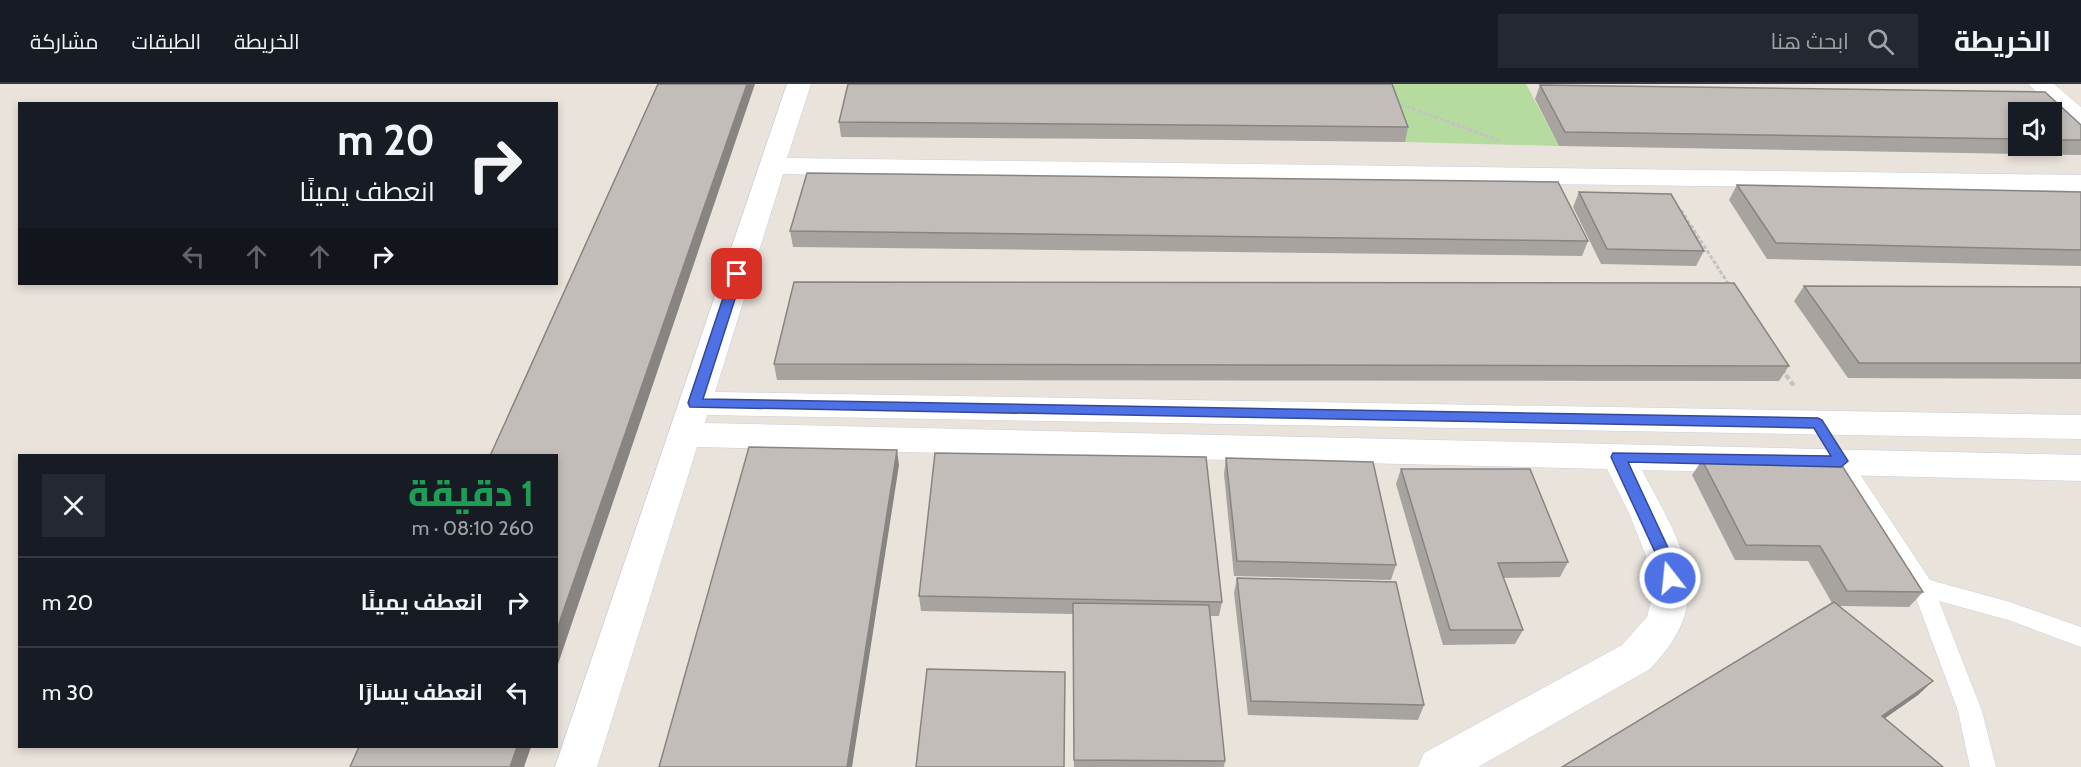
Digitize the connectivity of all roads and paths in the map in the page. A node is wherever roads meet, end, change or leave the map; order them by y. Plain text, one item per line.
1 (799, 84) edge
2 (2040, 84) edge
3 (1390, 100) edge
4 (2081, 120) edge
5 (1510, 145) dead end
6 (772, 166) junction
7 (2081, 183) edge
8 (1680, 209) edge
9 (1737, 297) edge
10 (1780, 365) edge
11 (695, 403) junction
12 (1258, 414) junction
13 (1818, 423) junction
14 (2081, 427) edge
15 (685, 435) junction
16 (1264, 448) junction
17 (1618, 457) junction
18 (1841, 461) junction
19 (2081, 468) edge
20 (1923, 586) junction
21 (2081, 637) edge
22 (576, 767) edge
23 (1439, 767) edge
24 (1983, 767) edge

1 - 6 street
2 - 4 street
3 - 5 path
6 - 7 street
6 - 11 street
8 - 9 path
10 - 13 path
11 - 12 street
11 - 15 street
12 - 13 street
12 - 16 street
13 - 14 street
13 - 18 street
15 - 16 street
15 - 22 street
16 - 17 street
17 - 18 street
17 - 23 street
18 - 19 street
18 - 20 lane
20 - 21 lane
20 - 24 lane

